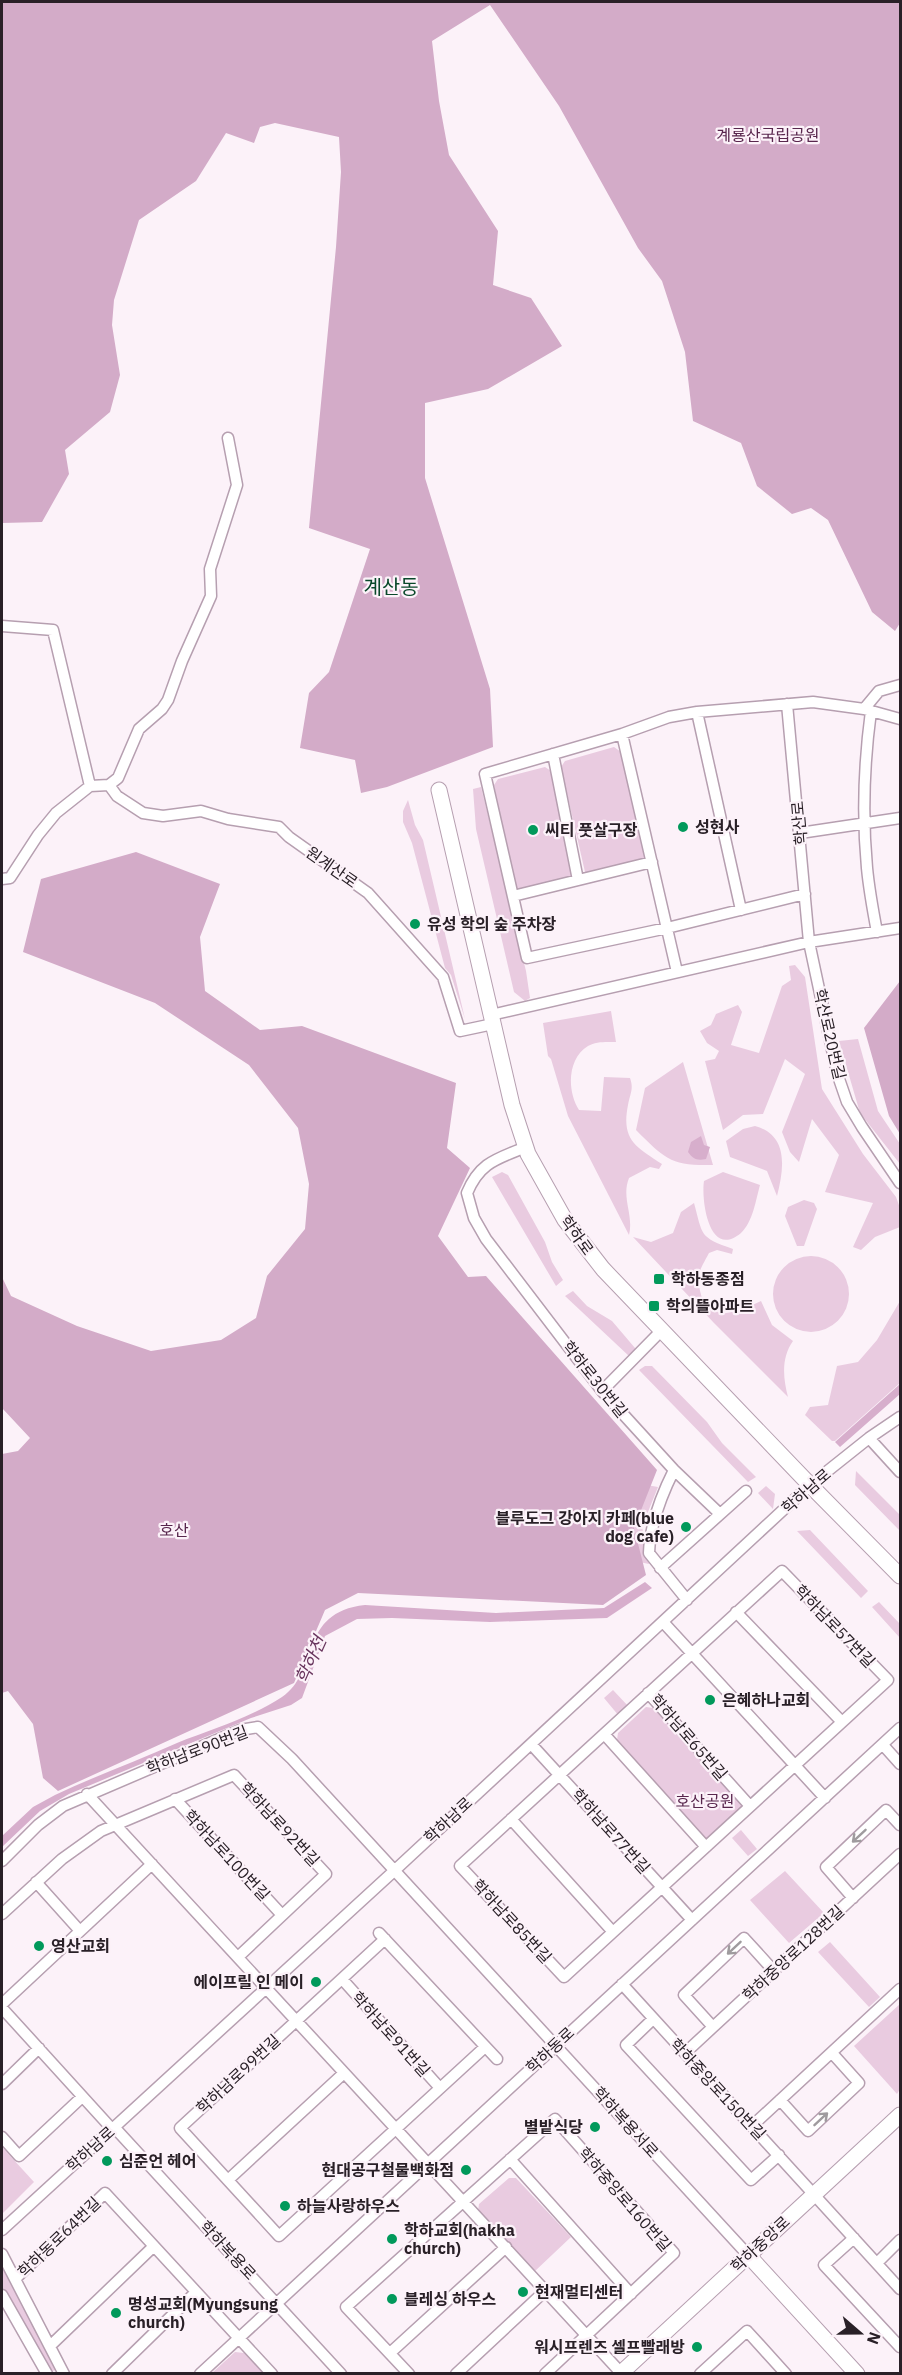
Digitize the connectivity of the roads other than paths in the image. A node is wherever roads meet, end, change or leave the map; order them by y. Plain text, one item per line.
1 (228, 438) dead end
2 (2, 626) edge
3 (900, 685) edge
4 (788, 704) junction
5 (867, 710) junction
6 (697, 712) junction
7 (900, 719) edge
8 (622, 734) junction
9 (553, 754) junction
10 (109, 785) junction
11 (90, 786) junction
12 (439, 790) dead end
13 (900, 818) edge
14 (864, 823) junction
15 (800, 833) junction
16 (652, 862) junction
17 (2, 879) edge
18 (578, 880) junction
19 (805, 894) junction
20 (513, 896) junction
21 (741, 910) junction
22 (668, 928) junction
23 (900, 928) edge
24 (877, 932) junction
25 (809, 942) junction
26 (677, 972) junction
27 (492, 1019) junction
28 (526, 1147) junction
29 (900, 1183) edge
30 (661, 1332) junction
31 (602, 1391) junction
32 (900, 1417) edge
33 (869, 1438) junction
34 (674, 1470) junction
35 (900, 1470) edge
36 (810, 1485) junction
37 (746, 1491) dead end
38 (720, 1514) junction
39 (660, 1568) junction
40 (782, 1571) joint
41 (900, 1576) edge
42 (687, 1600) junction
43 (736, 1612) junction
44 (663, 1622) junction
45 (692, 1653) junction
46 (648, 1694) junction
47 (842, 1722) junction
48 (900, 1728) edge
49 (604, 1734) junction
50 (531, 1744) junction
51 (883, 1745) junction
52 (900, 1764) edge
53 (795, 1765) junction
54 (560, 1774) junction
55 (87, 1794) junction
56 (825, 1798) junction
57 (175, 1799) junction
58 (750, 1806) junction
59 (511, 1819) junction
60 (115, 1824) junction
61 (900, 1825) edge
62 (706, 1847) junction
63 (900, 1854) edge
64 (2, 1861) edge
65 (152, 1864) junction
66 (460, 1866) joint
67 (394, 1871) junction
68 (36, 1882) junction
69 (662, 1887) junction
70 (853, 1898) junction
71 (2, 1914) edge
72 (282, 1915) junction
73 (692, 1920) junction
74 (80, 1931) junction
75 (613, 1932) junction
76 (238, 1957) junction
77 (774, 1971) junction
78 (564, 1977) joint
79 (342, 1979) junction
80 (622, 1984) junction
81 (266, 1987) junction
82 (900, 1989) edge
83 (2, 2006) edge
84 (653, 2019) junction
85 (297, 2021) junction
86 (713, 2027) junction
87 (556, 2045) junction
88 (485, 2047) junction
89 (39, 2048) junction
90 (685, 2053) junction
91 (832, 2053) junction
92 (497, 2059) dead end
93 (344, 2073) junction
94 (3, 2079) edge
95 (440, 2088) junction
96 (82, 2097) junction
97 (780, 2100) junction
98 (900, 2115) edge
99 (752, 2126) junction
100 (113, 2128) junction
101 (396, 2129) junction
102 (2, 2137) edge
103 (779, 2155) junction
104 (510, 2159) junction
105 (428, 2164) junction
106 (228, 2180) junction
107 (815, 2194) junction
108 (463, 2201) junction
109 (2, 2230) edge
110 (854, 2238) junction
111 (900, 2240) edge
112 (154, 2246) junction
113 (506, 2247) junction
114 (2, 2254) edge
115 (748, 2255) junction
116 (877, 2263) junction
117 (15, 2279) junction
118 (900, 2289) edge
119 (546, 2290) junction
120 (196, 2292) junction
121 (630, 2294) junction
122 (2, 2295) edge
123 (277, 2303) junction
124 (586, 2335) junction
125 (239, 2338) junction
126 (50, 2346) junction
127 (900, 2347) edge
128 (390, 2353) junction
129 (47, 2373) edge
130 (63, 2373) edge
131 (112, 2373) edge
132 (200, 2373) edge
133 (272, 2373) edge
134 (341, 2373) edge
135 (409, 2373) edge
136 (456, 2373) edge
137 (545, 2373) edge
138 (621, 2373) edge
139 (703, 2373) edge
140 (786, 2373) edge
141 (857, 2373) edge

1 - 10 street
2 - 11 street
3 - 5 street
4 - 5 street
4 - 6 street
4 - 15 street, 학산로
5 - 7 street
5 - 14 street
6 - 8 street
6 - 21 street
8 - 9 street
8 - 16 street
9 - 18 street
9 - 20 street
10 - 11 street
10 - 27 street, 원계산로
11 - 17 street
12 - 27 street, 학하로
13 - 14 street
14 - 15 street
14 - 24 street
15 - 19 street, 학산로
16 - 18 street
16 - 22 street
18 - 20 street
19 - 21 street
19 - 25 street, 학산로
20 - 22 street
21 - 22 street
22 - 26 street
23 - 24 street
24 - 25 street
25 - 26 street
25 - 29 street, 학산로20번길
26 - 27 street
27 - 28 street, 학하로
28 - 30 street, 학하로
28 - 31 street, 학하로30번길
30 - 31 street
30 - 36 street, 학하로
31 - 34 street, 학하로30번길
32 - 33 street, 학하남로
33 - 35 street
33 - 36 street, 학하남로
34 - 38 street, 학하로30번길
34 - 39 street
36 - 41 street, 학하로
36 - 42 street, 학하남로
37 - 38 street
38 - 39 street
39 - 42 street
40 - 43 street, 학하남로65번길
40 - 47 street, 학하남로57번길
42 - 44 street, 학하남로
43 - 45 street, 학하남로65번길
43 - 47 street
44 - 45 street
44 - 50 street, 학하남로
45 - 46 street, 학하남로65번길
45 - 53 street
46 - 49 street, 학하남로77번길
46 - 58 street, 학하남로65번길
47 - 53 street
48 - 51 street, 학하동로
49 - 54 street, 학하남로77번길
49 - 62 street
50 - 54 street, 학하남로77번길
50 - 67 street, 학하남로
51 - 52 street
51 - 56 street, 학하동로
53 - 56 street
53 - 58 street
54 - 59 street, 학하남로77번길
54 - 69 street, 학하남로77번길
55 - 60 street
55 - 64 street, 학하남로90번길
55 - 67 street, 학하남로90번길
56 - 73 street, 학하동로
57 - 60 street, 학하남로100번길
57 - 72 street, 학하남로100번길
57 - 72 street, 학하남로92번길
58 - 62 street, 학하남로77번길
59 - 66 street, 학하남로77번길
59 - 75 street
60 - 65 street
60 - 68 street, 학하남로100번길
61 -> 70 street
62 - 69 street, 학하남로77번길
63 - 70 street, 학하중앙로128번길
65 - 74 street
65 - 76 street
66 - 78 street, 학하남로85번길
67 - 81 street, 학하남로
67 - 87 street, 학하복용서로
68 - 71 street, 학하남로100번길
68 - 74 street
69 - 73 street, 학하남로77번길
69 - 75 street, 학하남로77번길
70 - 77 street, 학하중앙로128번길
72 - 76 street, 학하남로100번길
73 - 80 street, 학하동로
74 - 83 street
75 - 78 street, 학하남로77번길
76 - 81 street
77 - 86 street, 학하중앙로128번길
77 -> 86 street
79 - 85 street, 학하남로99번길
79 - 88 street, 학하남로91번길
79 - 95 street, 학하남로91번길
80 - 84 street, 학하중앙로150번길
80 - 87 street, 학하동로
81 - 85 street
81 - 100 street, 학하남로
82 - 91 street
83 - 89 street, 학하복용로
84 - 90 street, 학하중앙로150번길
84 - 103 street
85 - 93 street
85 - 106 street, 학하남로99번길
86 - 90 street, 학하중앙로128번길
87 - 105 street, 학하동로
87 - 115 street, 학하복용서로
88 - 92 street, 학하남로91번길
88 - 95 street
89 - 94 street
89 - 96 street, 학하복용로
90 - 99 street, 학하중앙로150번길
91 - 97 street
97 -> 91 street
93 - 101 street
93 - 106 street
95 - 101 street, 학하남로91번길
96 - 100 street, 학하복용로
96 - 102 street
97 - 99 street
98 - 107 street, 학하중앙로
99 - 103 street, 학하중앙로150번길
100 - 109 street, 학하남로
100 - 123 street, 학하복용로
101 - 105 street
101 - 106 street
103 - 107 street, 학하중앙로150번길
104 - 108 street
104 - 121 street
104 - 121 street, 학하중앙로160번길
105 - 108 street
105 - 123 street, 학하동로
107 - 110 street, 학하중앙로150번길
107 - 115 street, 학하중앙로
108 - 113 street
108 - 128 street
110 - 116 street, 학하중앙로150번길
110 - 127 street
111 - 116 street
112 - 117 street, 학하동로64번길
112 - 120 street, 학하동로64번길
112 - 126 street
113 - 119 street
113 - 128 street
114 - 117 street
115 - 138 street, 학하중앙로
115 - 141 street, 학하복용서로
116 - 118 street, 학하중앙로150번길
117 - 126 street, 학하동로64번길
119 - 124 street
119 - 136 street
120 - 125 street, 학하동로64번길
120 - 131 street
121 - 124 street
122 - 129 street
123 - 125 street, 학하동로
123 - 134 street, 학하복용로
124 - 137 street
124 - 138 street
125 - 132 street, 학하동로
125 - 133 street, 학하동로64번길
126 - 130 street, 학하동로64번길
128 - 135 street
139 - 140 street

